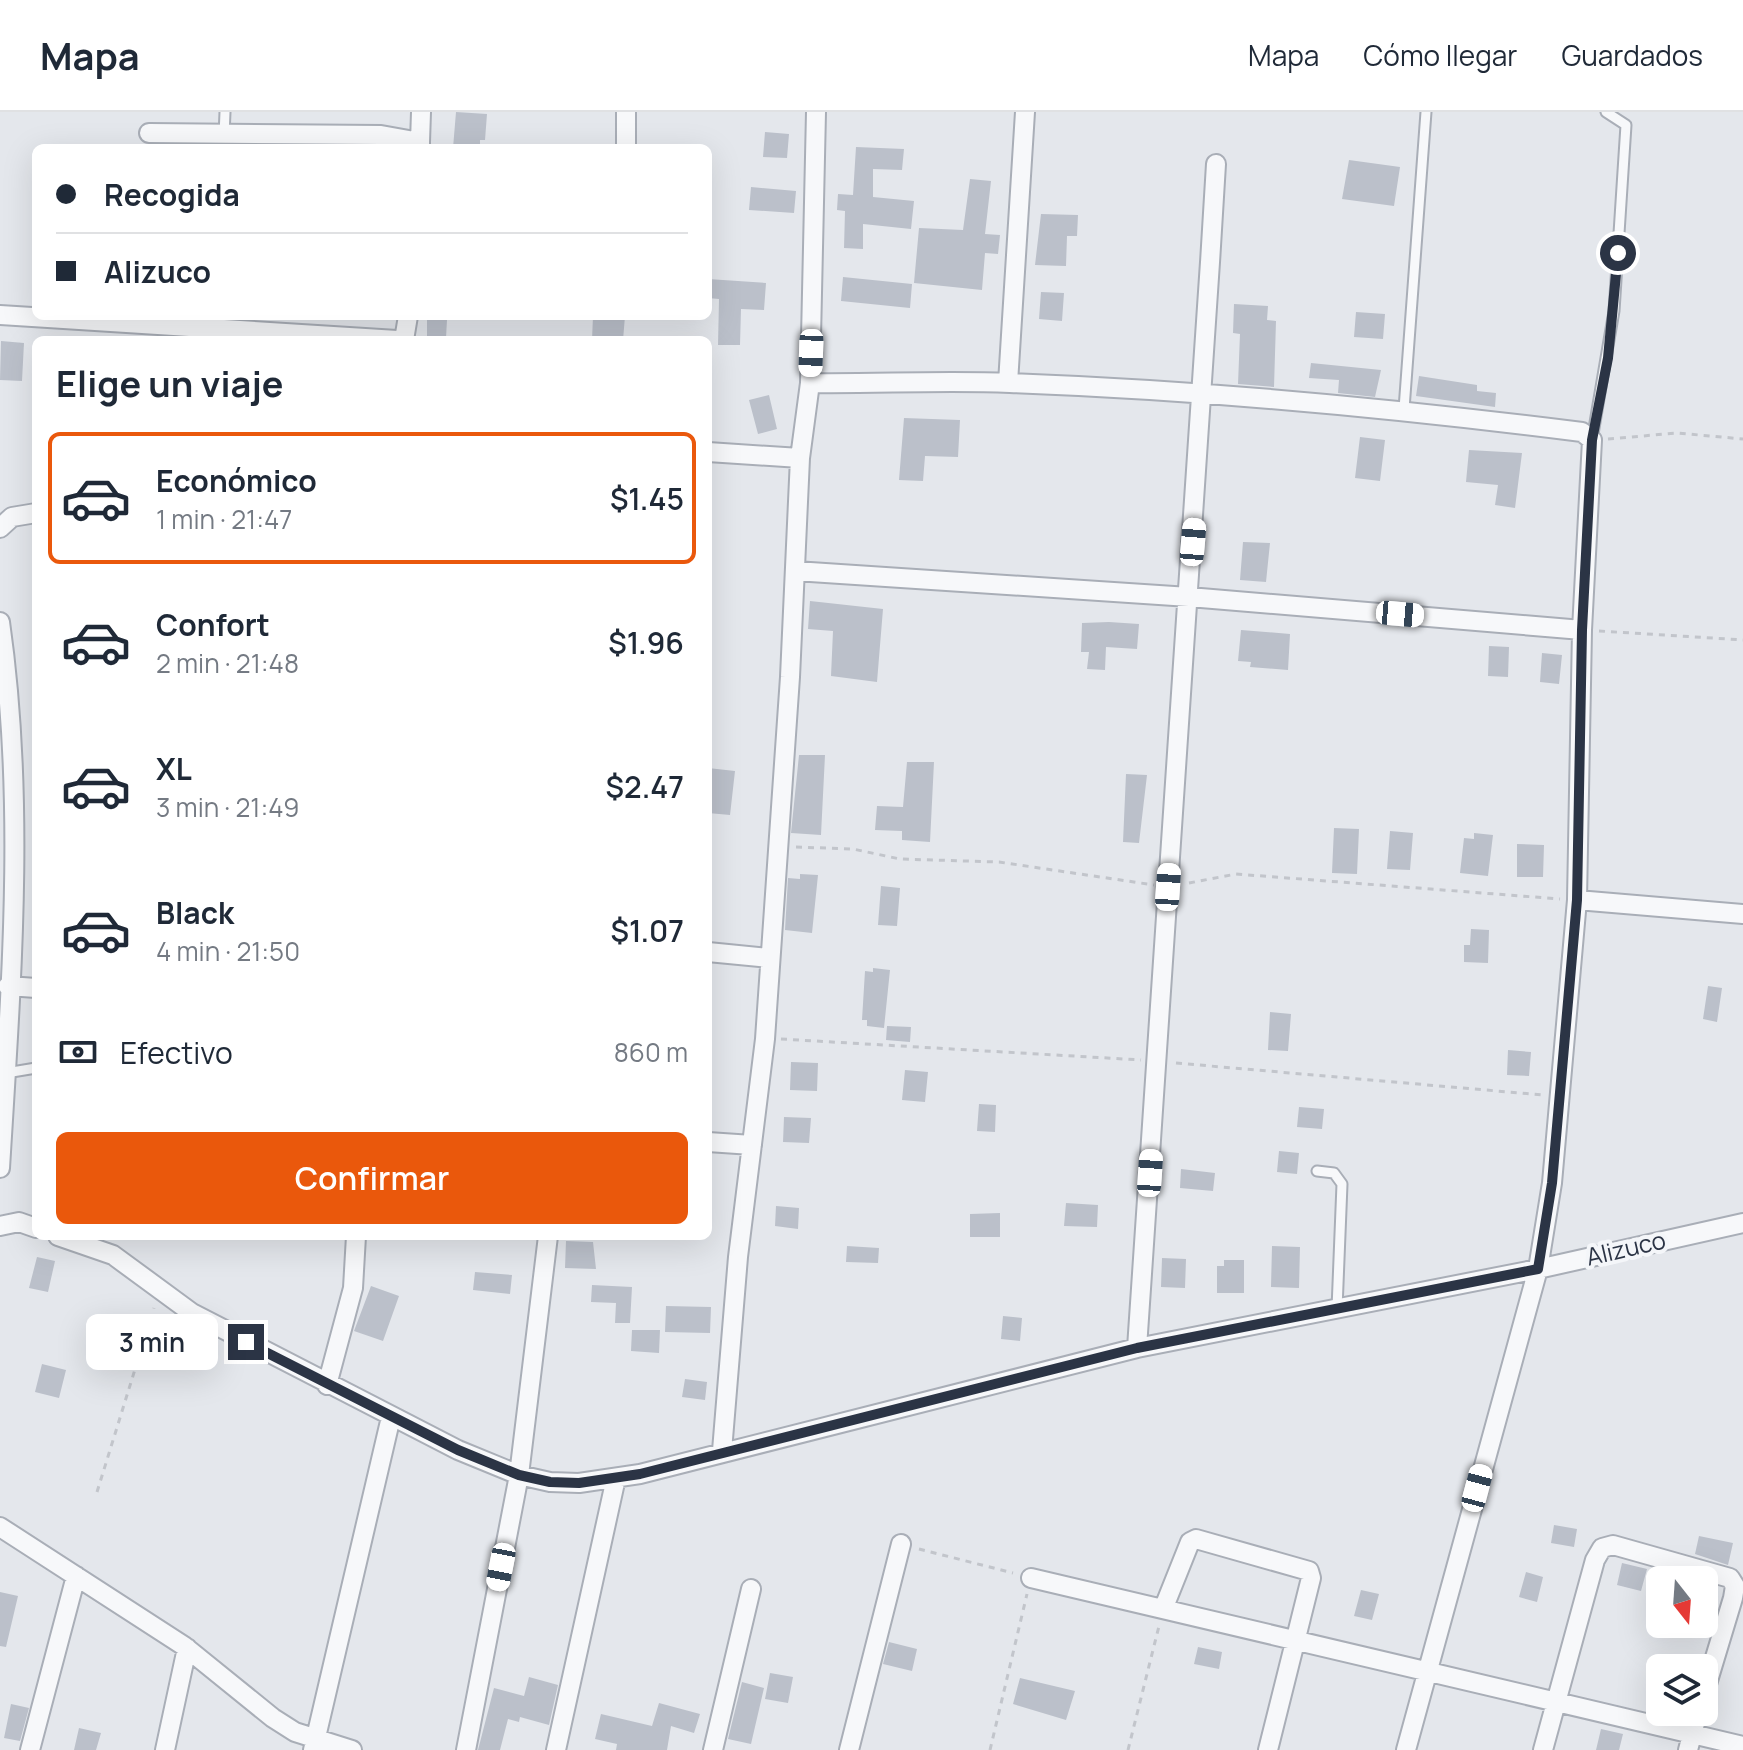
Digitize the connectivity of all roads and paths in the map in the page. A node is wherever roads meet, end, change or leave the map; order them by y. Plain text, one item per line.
1 (225, 112) edge
2 (421, 112) edge
3 (626, 112) edge
4 (816, 112) edge
5 (1025, 112) edge
6 (1426, 112) edge
7 (1606, 112) edge
8 (149, 133) dead end
9 (224, 136) junction
10 (416, 144) edge
11 (420, 144) edge
12 (626, 144) edge
13 (1216, 164) dead end
14 (0, 315) edge
15 (32, 317) edge
16 (79, 320) edge
17 (333, 336) edge
18 (810, 383) junction
19 (1008, 383) junction
20 (1202, 394) junction
21 (1404, 409) junction
22 (1743, 439) edge
23 (1592, 440) junction
24 (712, 452) edge
25 (800, 458) junction
26 (32, 514) edge
27 (0, 528) edge
28 (795, 571) junction
29 (1189, 597) junction
30 (0, 622) edge
31 (1582, 630) junction
32 (1743, 640) edge
33 (5, 687) edge
34 (16, 788) junction
35 (32, 789) edge
36 (1577, 900) junction
37 (1743, 914) edge
38 (712, 952) edge
39 (769, 958) junction
40 (8, 986) junction
41 (32, 988) edge
42 (32, 1069) edge
43 (6, 1073) junction
44 (712, 1142) edge
45 (752, 1145) junction
46 (0, 1168) edge
47 (1317, 1171) dead end
48 (1743, 1223) edge
49 (70, 1240) edge
50 (356, 1240) edge
51 (548, 1240) edge
52 (1538, 1269) junction
53 (159, 1290) junction
54 (1337, 1309) junction
55 (1137, 1348) junction
56 (327, 1385) junction
57 (391, 1417) junction
58 (722, 1451) junction
59 (519, 1475) junction
60 (616, 1478) junction
61 (97, 1492) dead end
62 (0, 1527) edge
63 (901, 1544) joint
64 (76, 1576) junction
65 (1031, 1578) junction
66 (751, 1589) dead end
67 (1164, 1607) junction
68 (1297, 1642) junction
69 (187, 1648) junction
70 (1715, 1654) edge
71 (1426, 1670) junction
72 (1555, 1699) junction
73 (1689, 1743) edge
74 (314, 1745) edge
75 (1743, 1746) edge
76 (30, 1750) edge
77 (165, 1750) edge
78 (352, 1750) edge
79 (466, 1750) edge
80 (556, 1750) edge
81 (713, 1750) edge
82 (849, 1750) edge
83 (990, 1750) edge
84 (1128, 1750) edge
85 (1268, 1750) edge
86 (1406, 1750) edge
87 (1543, 1750) edge

1 - 9 lane
2 - 11 street
3 - 12 street
4 - 18 street
5 - 19 street
6 - 21 lane
7 - 23 lane
8 - 9 street
9 - 10 street
13 - 20 street
14 - 15 street
16 - 17 street
18 - 19 street
18 - 25 street
19 - 20 street
20 - 21 street
20 - 29 street
21 - 23 street
22 - 23 path
23 - 31 street
24 - 25 street
25 - 28 street
26 - 27 street
28 - 29 street
28 - 39 street
29 - 31 street
29 - 55 street
30 - 33 street
31 - 32 path
31 - 36 street
33 - 34 street
34 - 35 street
34 - 40 street
36 - 37 street
36 - 52 street
38 - 39 street
39 - 45 street
40 - 41 street
40 - 43 street
42 - 43 lane
43 - 46 street
44 - 45 street
45 - 58 street
47 - 54 lane
48 - 52 street, Alizuco
49 - 53 street, Alizuco
50 - 56 street
51 - 59 street
52 - 54 street, Alizuco
52 - 71 street
53 - 56 street, Alizuco
53 - 61 path
54 - 55 street, Alizuco
55 - 58 street, Alizuco
56 - 57 street, Alizuco
57 - 59 street, Alizuco
57 - 74 street
58 - 60 street, Alizuco
59 - 60 street, Alizuco
59 - 79 street
60 - 80 street
62 - 64 street
63 - 65 path
63 - 82 street
64 - 69 street
64 - 76 street
65 - 67 street
65 - 83 path
66 - 81 street
67 - 68 street
67 - 68 street
67 - 84 path
68 - 71 street
68 - 85 street
69 - 74 street
69 - 77 street
70 - 72 street
71 - 72 street
71 - 86 street
72 - 73 street
72 - 87 street
73 - 75 street
74 - 78 street

